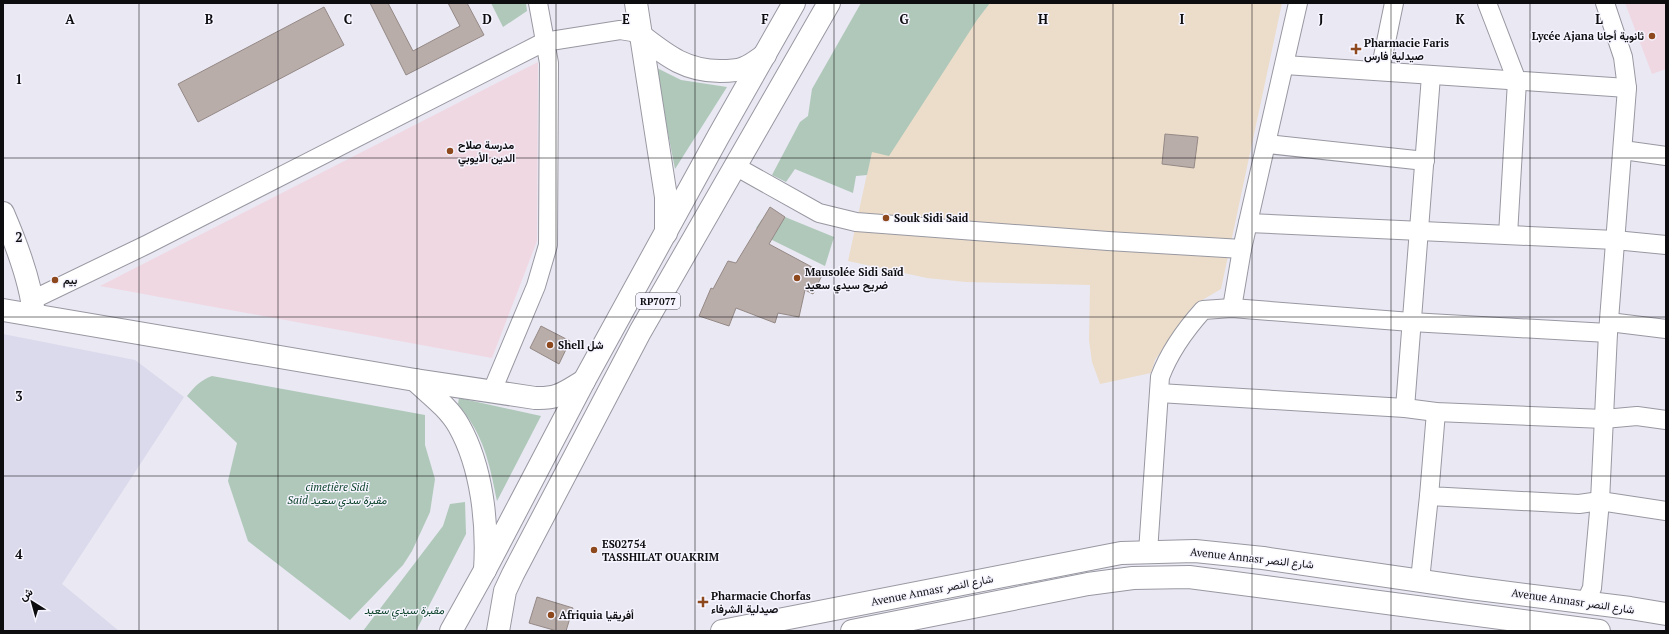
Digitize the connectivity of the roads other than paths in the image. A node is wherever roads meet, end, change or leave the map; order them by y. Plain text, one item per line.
1 (538, 3) edge
2 (636, 3) edge
3 (794, 3) edge
4 (829, 3) edge
5 (1298, 3) edge
6 (1394, 3) edge
7 (1487, 3) edge
8 (1605, 3) edge
9 (640, 35) junction
10 (544, 42) junction
11 (765, 55) junction
12 (1285, 65) junction
13 (1380, 71) junction
14 (1432, 76) junction
15 (1517, 81) junction
16 (1627, 88) junction
17 (1267, 144) junction
18 (1623, 150) junction
19 (1666, 156) edge
20 (1425, 161) junction
21 (735, 166) junction
22 (3, 213) edge
23 (1248, 223) junction
24 (1419, 232) junction
25 (666, 233) junction
26 (1508, 235) junction
27 (1615, 240) junction
28 (1666, 245) edge
29 (1242, 249) junction
30 (33, 307) junction
31 (1232, 308) junction
32 (3, 310) edge
33 (1411, 322) junction
34 (1609, 328) junction
35 (1666, 329) edge
36 (415, 380) junction
37 (584, 381) junction
38 (492, 392) junction
39 (1159, 393) junction
40 (1405, 408) junction
41 (1436, 412) junction
42 (1604, 419) junction
43 (1666, 420) edge
44 (1429, 496) junction
45 (1600, 501) junction
46 (1666, 511) edge
47 (1148, 552) junction
48 (485, 570) junction
49 (1420, 580) junction
50 (1585, 603) junction
51 (502, 607) junction
52 (1666, 614) edge
53 (1586, 630) edge
54 (451, 631) edge
55 (498, 631) edge
56 (506, 631) edge
57 (722, 631) edge
58 (852, 631) edge

1 - 10 street
2 - 9 main road
3 - 11 main road, RP7077
4 - 21 main road, RP7077
5 - 12 street
6 - 13 street
7 - 15 street
8 - 16 street
9 - 10 street
9 - 11 main road
9 - 25 main road
10 - 30 street
10 - 38 street
11 - 25 main road, RP7077
12 - 13 street
12 - 17 street
13 - 14 street
14 - 15 street
14 - 20 street
15 - 16 street
15 - 26 street
16 - 18 street
17 - 20 street
17 - 23 street
18 - 19 street
18 - 27 street
20 - 24 street
21 - 29 street
21 - 51 main road, RP7077
22 - 30 main road
23 - 24 street
23 - 29 street
24 - 26 street
24 - 33 street
25 - 37 main road, RP7077
26 - 27 street
27 - 28 street
27 - 34 street
29 - 31 street
30 - 32 main road
30 - 36 main road
31 - 33 street
31 - 39 street
33 - 34 street
33 - 40 street
34 - 35 street
34 - 42 street
36 - 38 main road
36 - 48 main road
37 - 38 main road
37 - 48 main road, RP7077
39 - 40 street
39 - 47 street
40 - 41 street
41 - 42 street
41 - 44 street
42 - 43 street
42 - 45 street
44 - 45 street
44 - 49 street
45 - 46 street
45 - 50 street
47 - 49 main road, Avenue Annasr شارع النصر
47 - 57 main road, Avenue Annasr شارع النصر
48 - 54 main road, RP7077
49 - 50 main road, Avenue Annasr شارع النصر
50 - 52 main road, Avenue Annasr شارع النصر
50 - 53 main road
51 - 55 main road, RP7077
51 - 56 main road
53 - 58 main road

